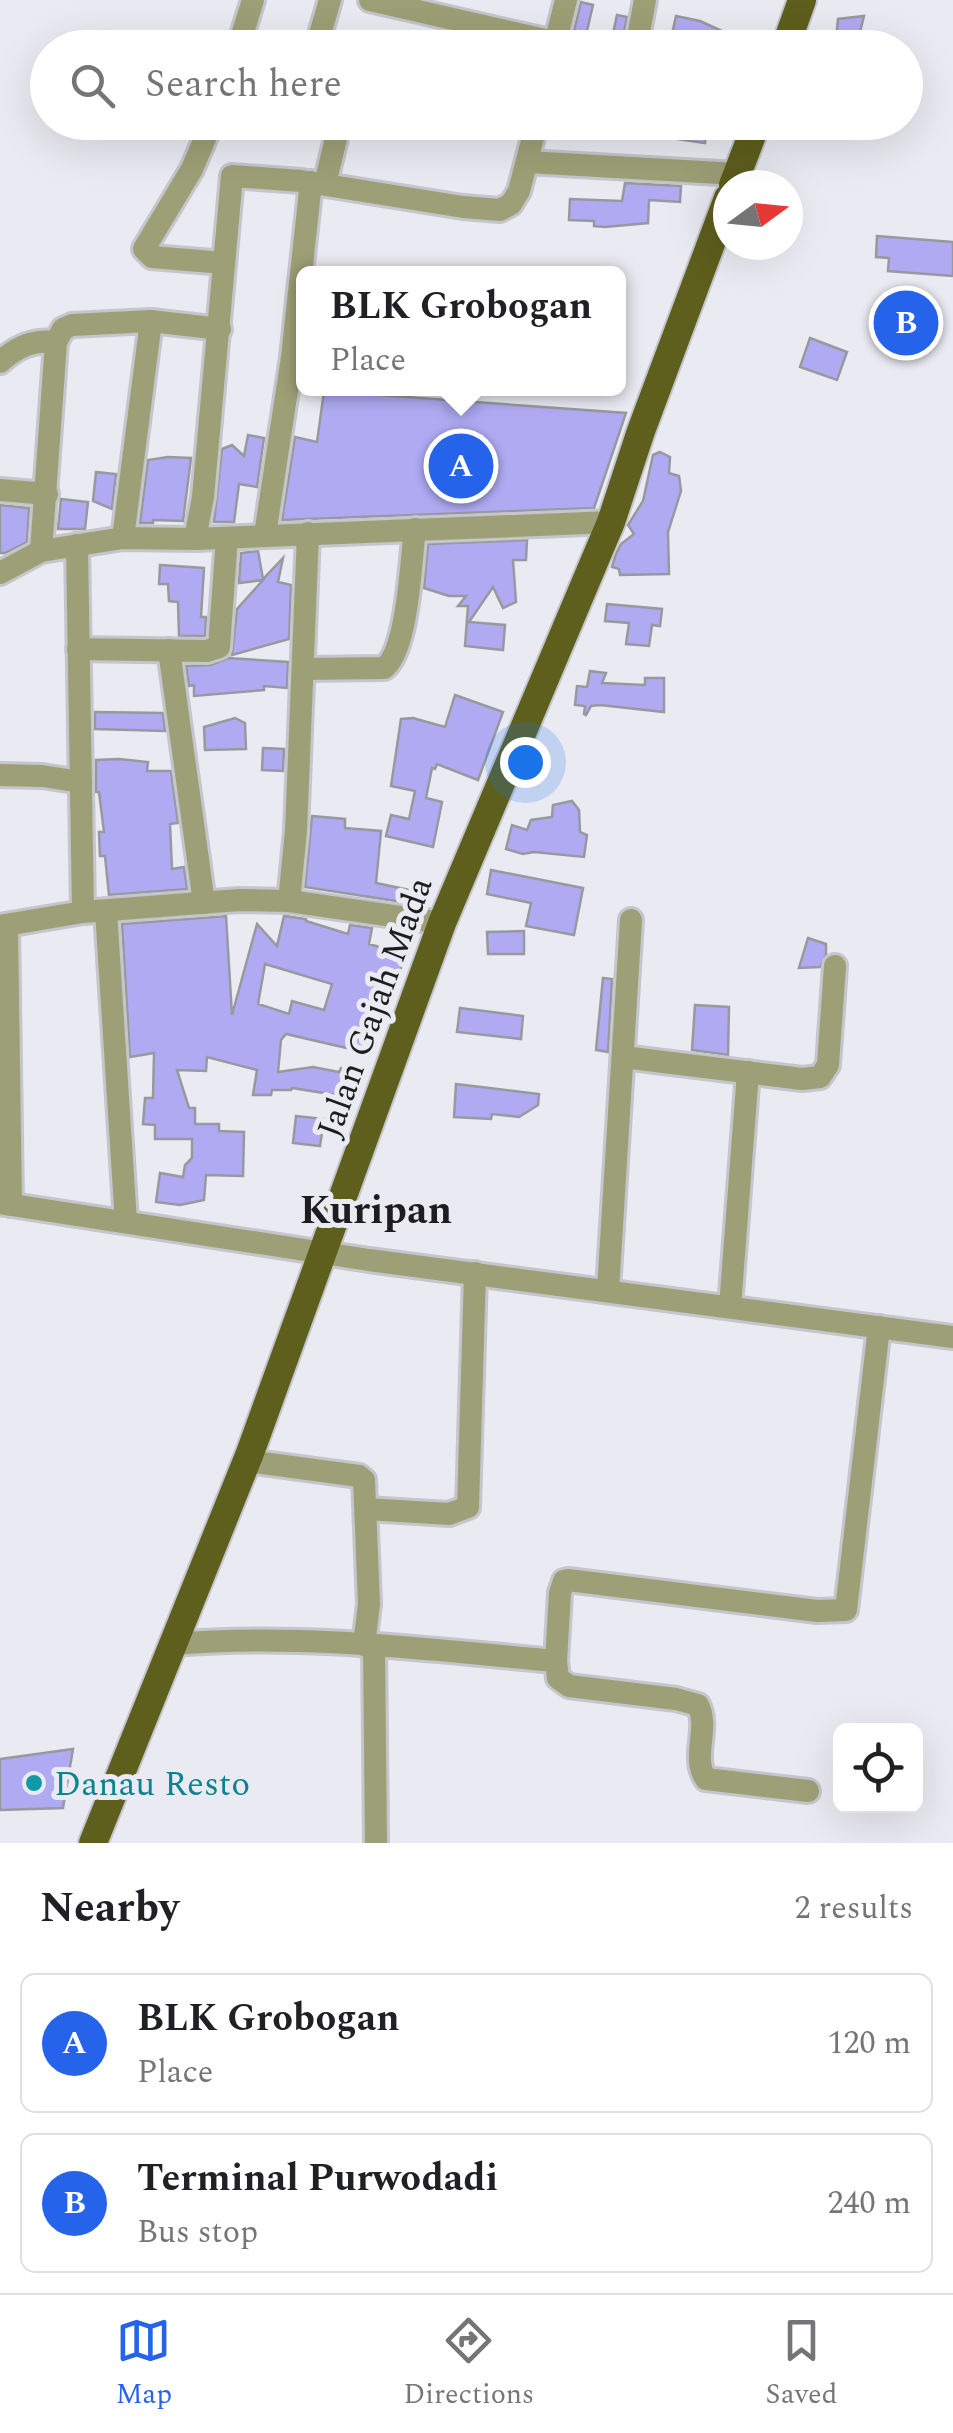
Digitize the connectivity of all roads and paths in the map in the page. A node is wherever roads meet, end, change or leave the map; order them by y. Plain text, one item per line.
1 (253, 0) edge
2 (330, 0) edge
3 (370, 0) edge
4 (566, 0) edge
5 (645, 0) edge
6 (802, 0) edge
7 (244, 30) edge
8 (321, 30) edge
9 (496, 30) edge
10 (558, 30) edge
11 (639, 30) edge
12 (791, 30) edge
13 (204, 140) edge
14 (334, 140) edge
15 (532, 140) edge
16 (748, 140) edge
17 (527, 162) junction
18 (192, 169) junction
19 (738, 170) edge
20 (232, 176) junction
21 (318, 183) junction
22 (713, 184) edge
23 (713, 239) edge
24 (224, 264) junction
25 (306, 266) edge
26 (151, 321) junction
27 (220, 328) junction
28 (296, 333) edge
29 (56, 342) junction
30 (0, 362) edge
31 (0, 490) edge
32 (47, 494) junction
33 (611, 522) junction
34 (414, 529) junction
35 (308, 533) junction
36 (264, 535) junction
37 (123, 538) junction
38 (227, 538) junction
39 (195, 540) junction
40 (77, 544) junction
41 (41, 551) junction
42 (0, 574) edge
43 (78, 650) junction
44 (169, 650) junction
45 (303, 668) junction
46 (0, 775) edge
47 (81, 782) junction
48 (288, 901) junction
49 (204, 904) junction
50 (94, 912) junction
51 (631, 920) dead end
52 (442, 924) junction
53 (4, 925) edge
54 (835, 966) dead end
55 (623, 1057) junction
56 (748, 1072) junction
57 (6, 1204) edge
58 (126, 1222) junction
59 (323, 1254) junction
60 (474, 1273) junction
61 (608, 1290) junction
62 (730, 1306) junction
63 (880, 1327) junction
64 (953, 1337) edge
65 (246, 1461) junction
66 (366, 1510) junction
67 (175, 1644) junction
68 (369, 1645) junction
69 (556, 1662) junction
70 (808, 1792) dead end
71 (93, 1843) edge
72 (376, 1843) edge

1 - 7 street
2 - 8 street
3 - 9 street
4 - 10 street
5 - 11 street
6 - 12 main road
13 - 18 street
14 - 21 street
15 - 17 street
16 - 19 main road, Jalan Gajah Mada
17 - 21 street
17 - 22 street
18 - 20 street
18 - 24 street
20 - 21 street
20 - 24 street
21 - 25 street
23 - 33 main road, Jalan Gajah Mada
24 - 27 street
26 - 27 street
26 - 29 street
26 - 37 street
27 - 39 street
28 - 36 street
29 - 30 street
29 - 32 street
31 - 32 street
32 - 41 street
33 - 34 street
33 - 52 main road, Jalan Gajah Mada
34 - 35 street
34 - 45 street
35 - 36 street
35 - 45 street
36 - 38 street
37 - 39 street
37 - 40 street
38 - 39 street
38 - 44 street
40 - 41 street
40 - 43 street
41 - 42 street
43 - 44 street
43 - 47 street
44 - 49 street
45 - 48 street
46 - 47 street
47 - 50 street
48 - 49 street
48 - 52 street
49 - 50 street
50 - 53 street
50 - 58 street
51 - 55 street
52 - 59 main road, Jalan Gajah Mada
53 - 57 street
54 - 56 street
55 - 56 street
55 - 61 street
56 - 62 street
57 - 58 street
58 - 59 street
59 - 60 street
59 - 65 main road, Jalan Gajah Mada
60 - 61 street
60 - 66 street
61 - 62 street
62 - 63 street
63 - 64 street
63 - 69 street
65 - 66 street
65 - 67 main road, Jalan Gajah Mada
66 - 68 street
67 - 68 street
67 - 71 main road, Jalan Gajah Mada
68 - 69 street
68 - 72 street
69 - 70 street

